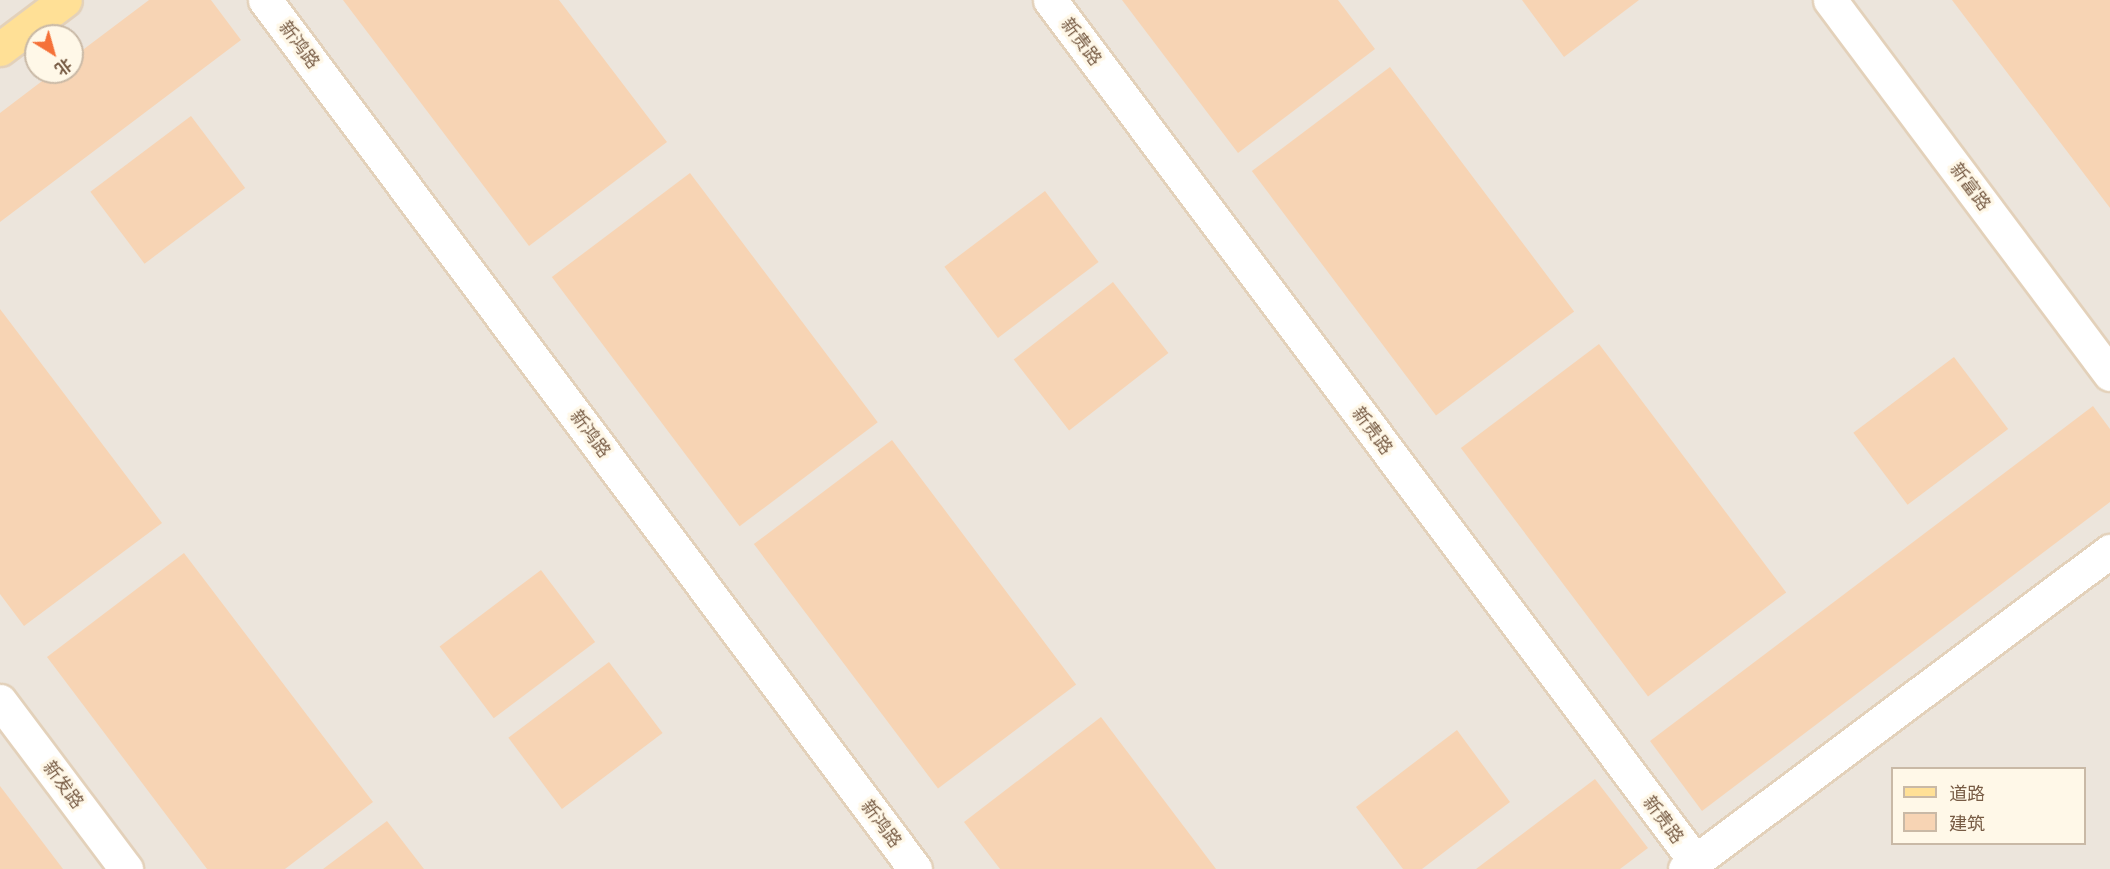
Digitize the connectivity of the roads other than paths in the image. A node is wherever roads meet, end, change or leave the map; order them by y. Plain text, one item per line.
1 (65, 0) edge
2 (264, 0) edge
3 (1050, 0) edge
4 (1830, 0) edge
5 (0, 49) edge
6 (2110, 374) edge
7 (2110, 551) edge
8 (0, 701) edge
9 (1690, 865) edge
10 (126, 869) edge
11 (915, 869) edge

1 - 5 main road
2 - 11 street, 新鸿路
3 - 9 street, 新贵路
4 - 6 street, 新富路
7 - 9 street
8 - 10 street, 新发路

